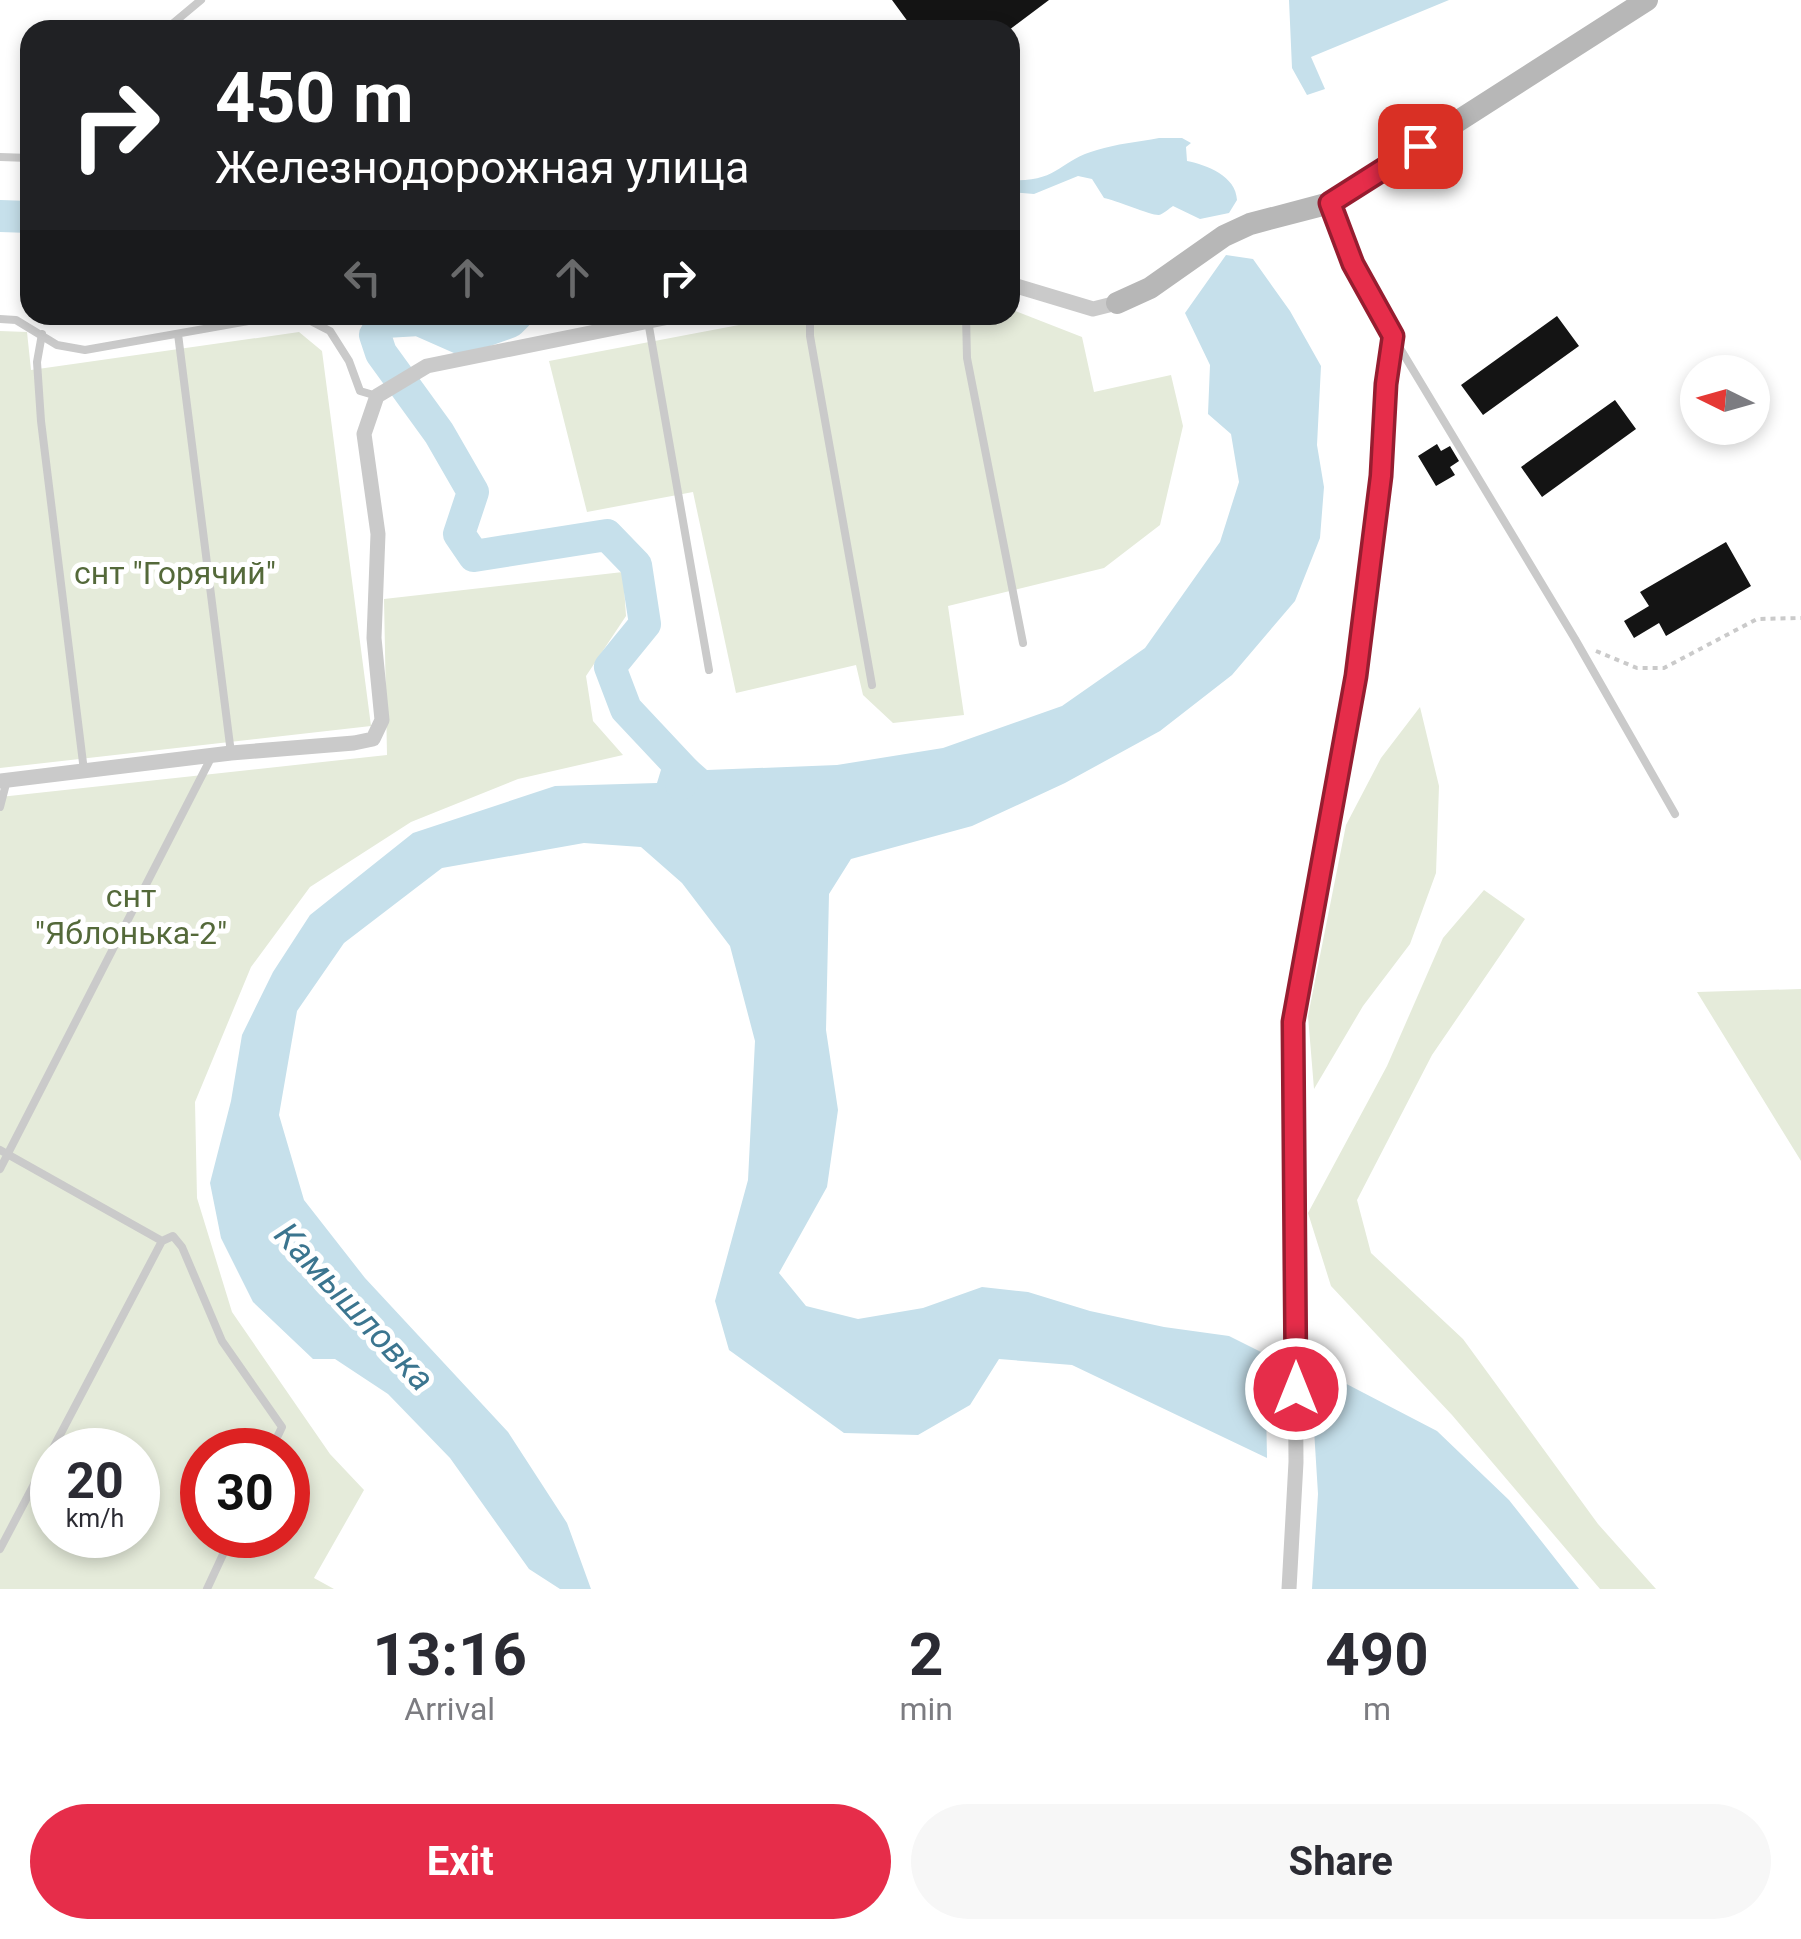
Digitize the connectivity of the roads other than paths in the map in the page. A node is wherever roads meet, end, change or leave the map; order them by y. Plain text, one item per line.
1 (201, 0) edge
2 (1648, 0) edge
3 (177, 20) edge
4 (1330, 203) junction
5 (1020, 287) edge
6 (1117, 303) joint
7 (25, 325) edge
8 (227, 325) edge
9 (318, 325) edge
10 (633, 325) edge
11 (649, 325) edge
12 (810, 325) edge
13 (966, 325) edge
14 (42, 334) junction
15 (178, 334) junction
16 (1393, 336) junction
17 (377, 396) junction
18 (1023, 643) dead end
19 (709, 670) dead end
20 (872, 686) dead end
21 (231, 753) junction
22 (212, 756) junction
23 (84, 771) junction
24 (3, 781) edge
25 (0, 807) edge
26 (1675, 814) dead end
27 (4, 1152) edge
28 (0, 1169) edge
29 (162, 1241) junction
30 (282, 1428) edge
31 (0, 1549) edge
32 (221, 1558) edge
33 (207, 1589) edge
34 (1289, 1589) edge

1 - 3 lane
2 - 4 street
4 - 6 street
4 - 16 street
5 - 6 street
7 - 14 lane
8 - 15 lane
9 - 17 lane
10 - 17 street
11 - 19 lane
12 - 20 lane
13 - 18 lane
14 - 15 lane
14 - 23 lane
15 - 21 lane
16 - 26 lane
16 - 34 street
17 - 21 street
21 - 22 street
22 - 23 street
22 - 27 lane
23 - 24 street
24 - 25 lane
27 - 28 lane
27 - 29 lane
29 - 30 lane
29 - 31 lane
32 - 33 lane

